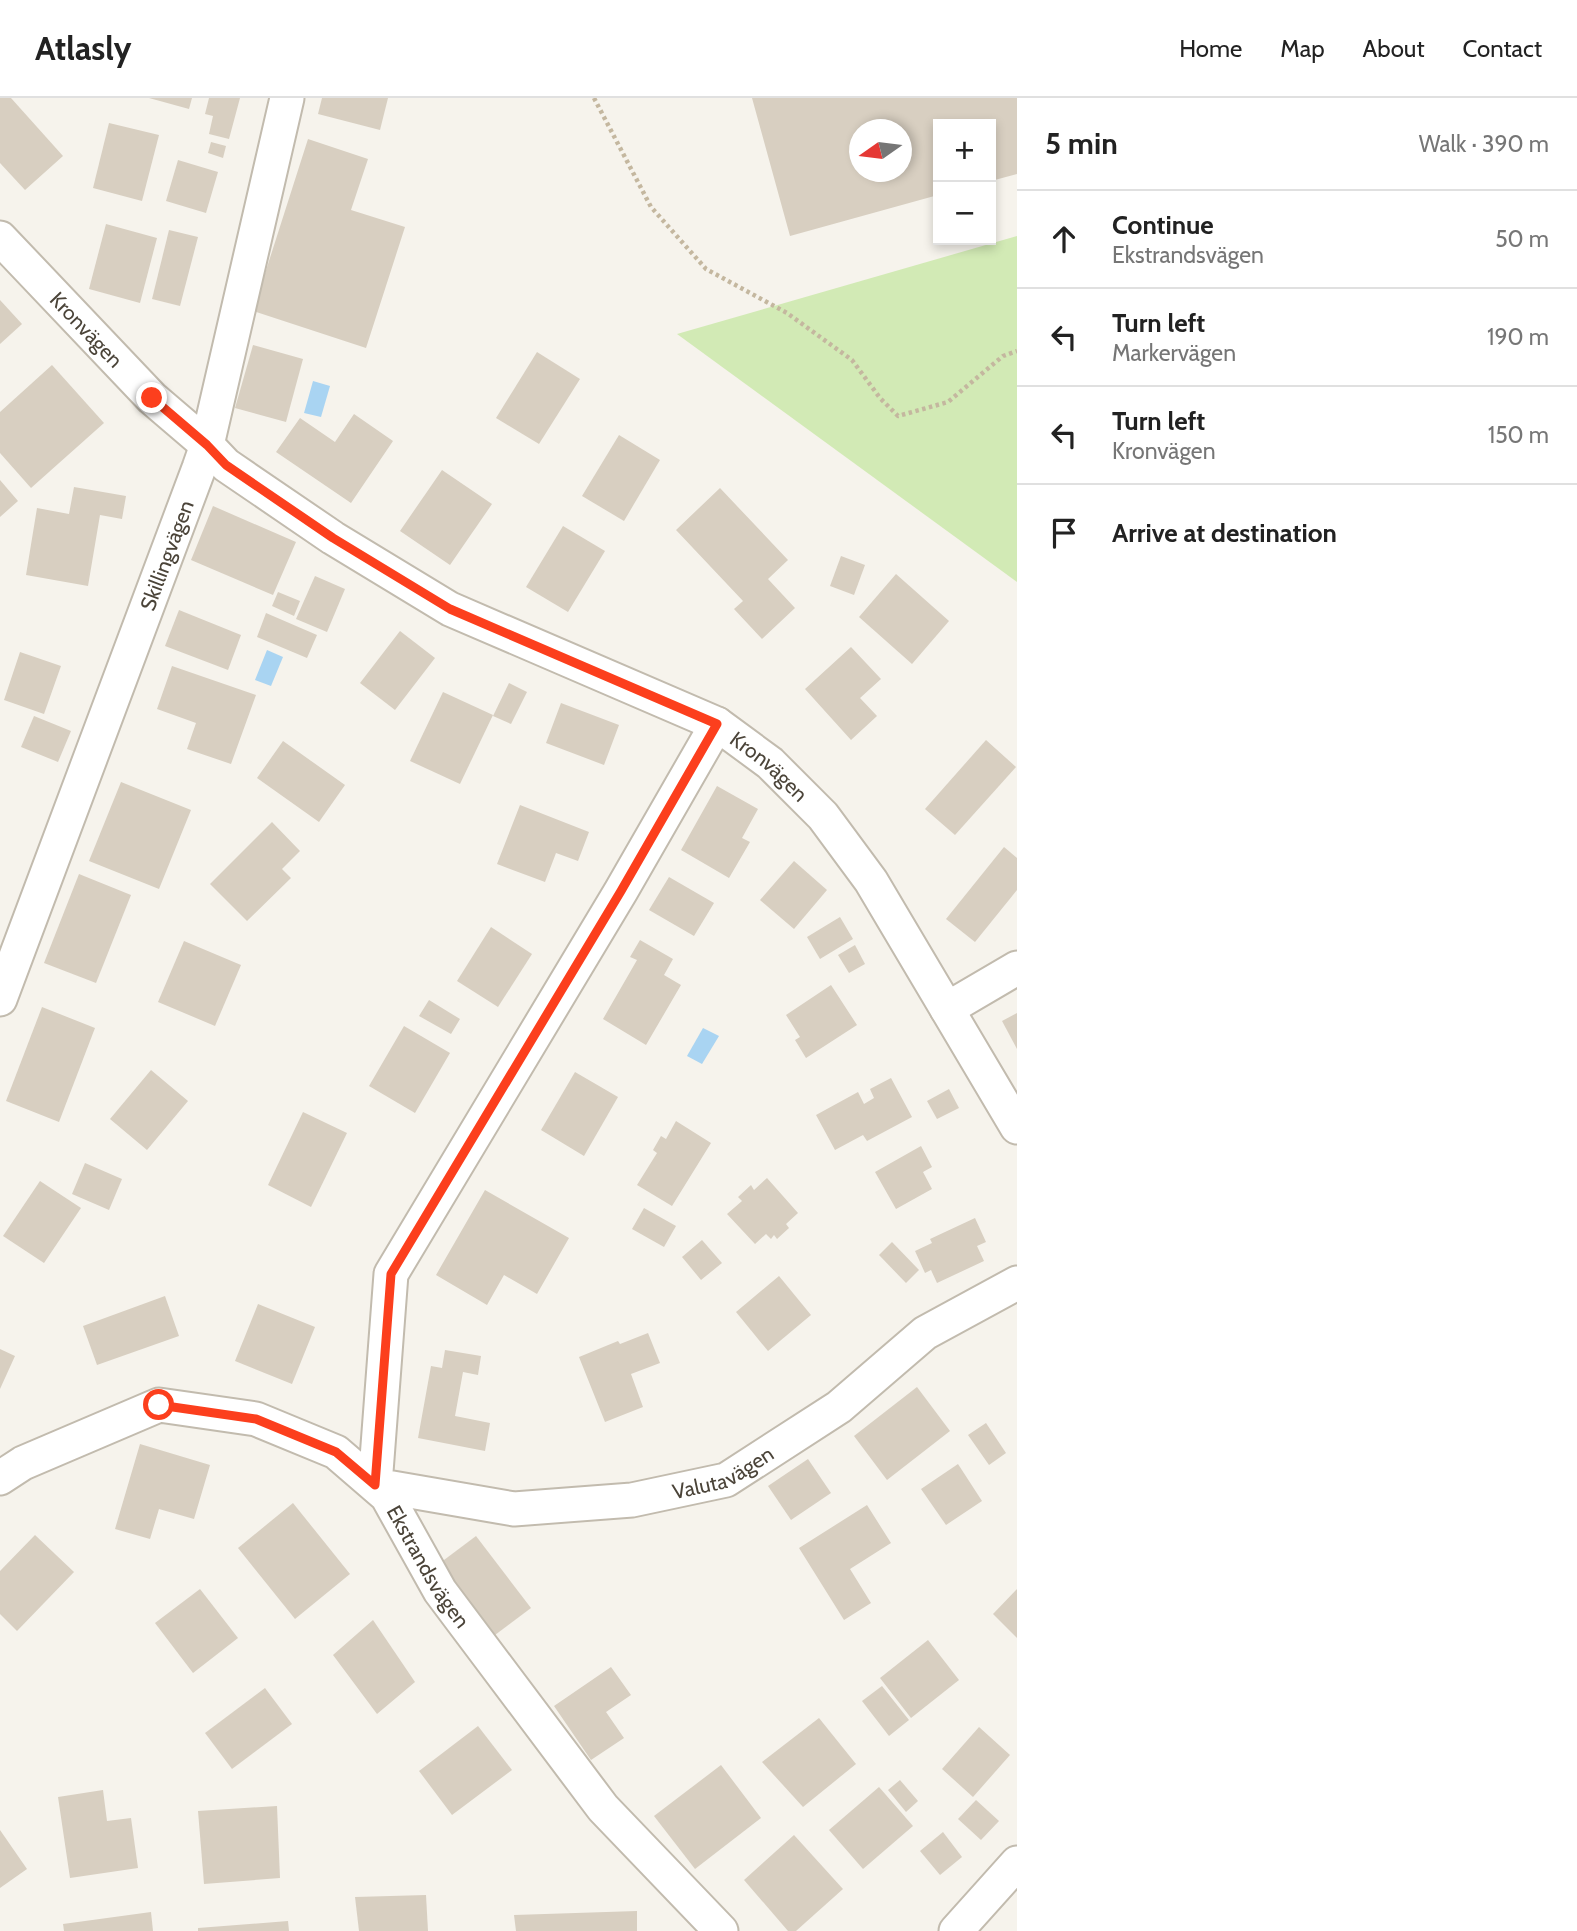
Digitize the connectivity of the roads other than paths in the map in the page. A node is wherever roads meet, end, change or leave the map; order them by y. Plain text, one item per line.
1 (287, 98) edge
2 (0, 238) edge
3 (207, 445) junction
4 (717, 724) junction
5 (1017, 968) edge
6 (0, 999) edge
7 (947, 1009) junction
8 (1017, 1127) edge
9 (1017, 1283) edge
10 (0, 1478) edge
11 (375, 1485) junction
12 (1017, 1863) edge
13 (721, 1931) edge
14 (956, 1931) edge

1 - 3 street, Skillingvägen
2 - 3 street, Kronvägen
3 - 4 street, Kronvägen
3 - 6 street, Skillingvägen
4 - 7 street, Kronvägen
4 - 11 street
5 - 7 street
7 - 8 street, Kronvägen
9 - 11 street, Valutavägen
10 - 11 street, Ekstrandsvägen
11 - 13 street, Ekstrandsvägen
12 - 14 street

